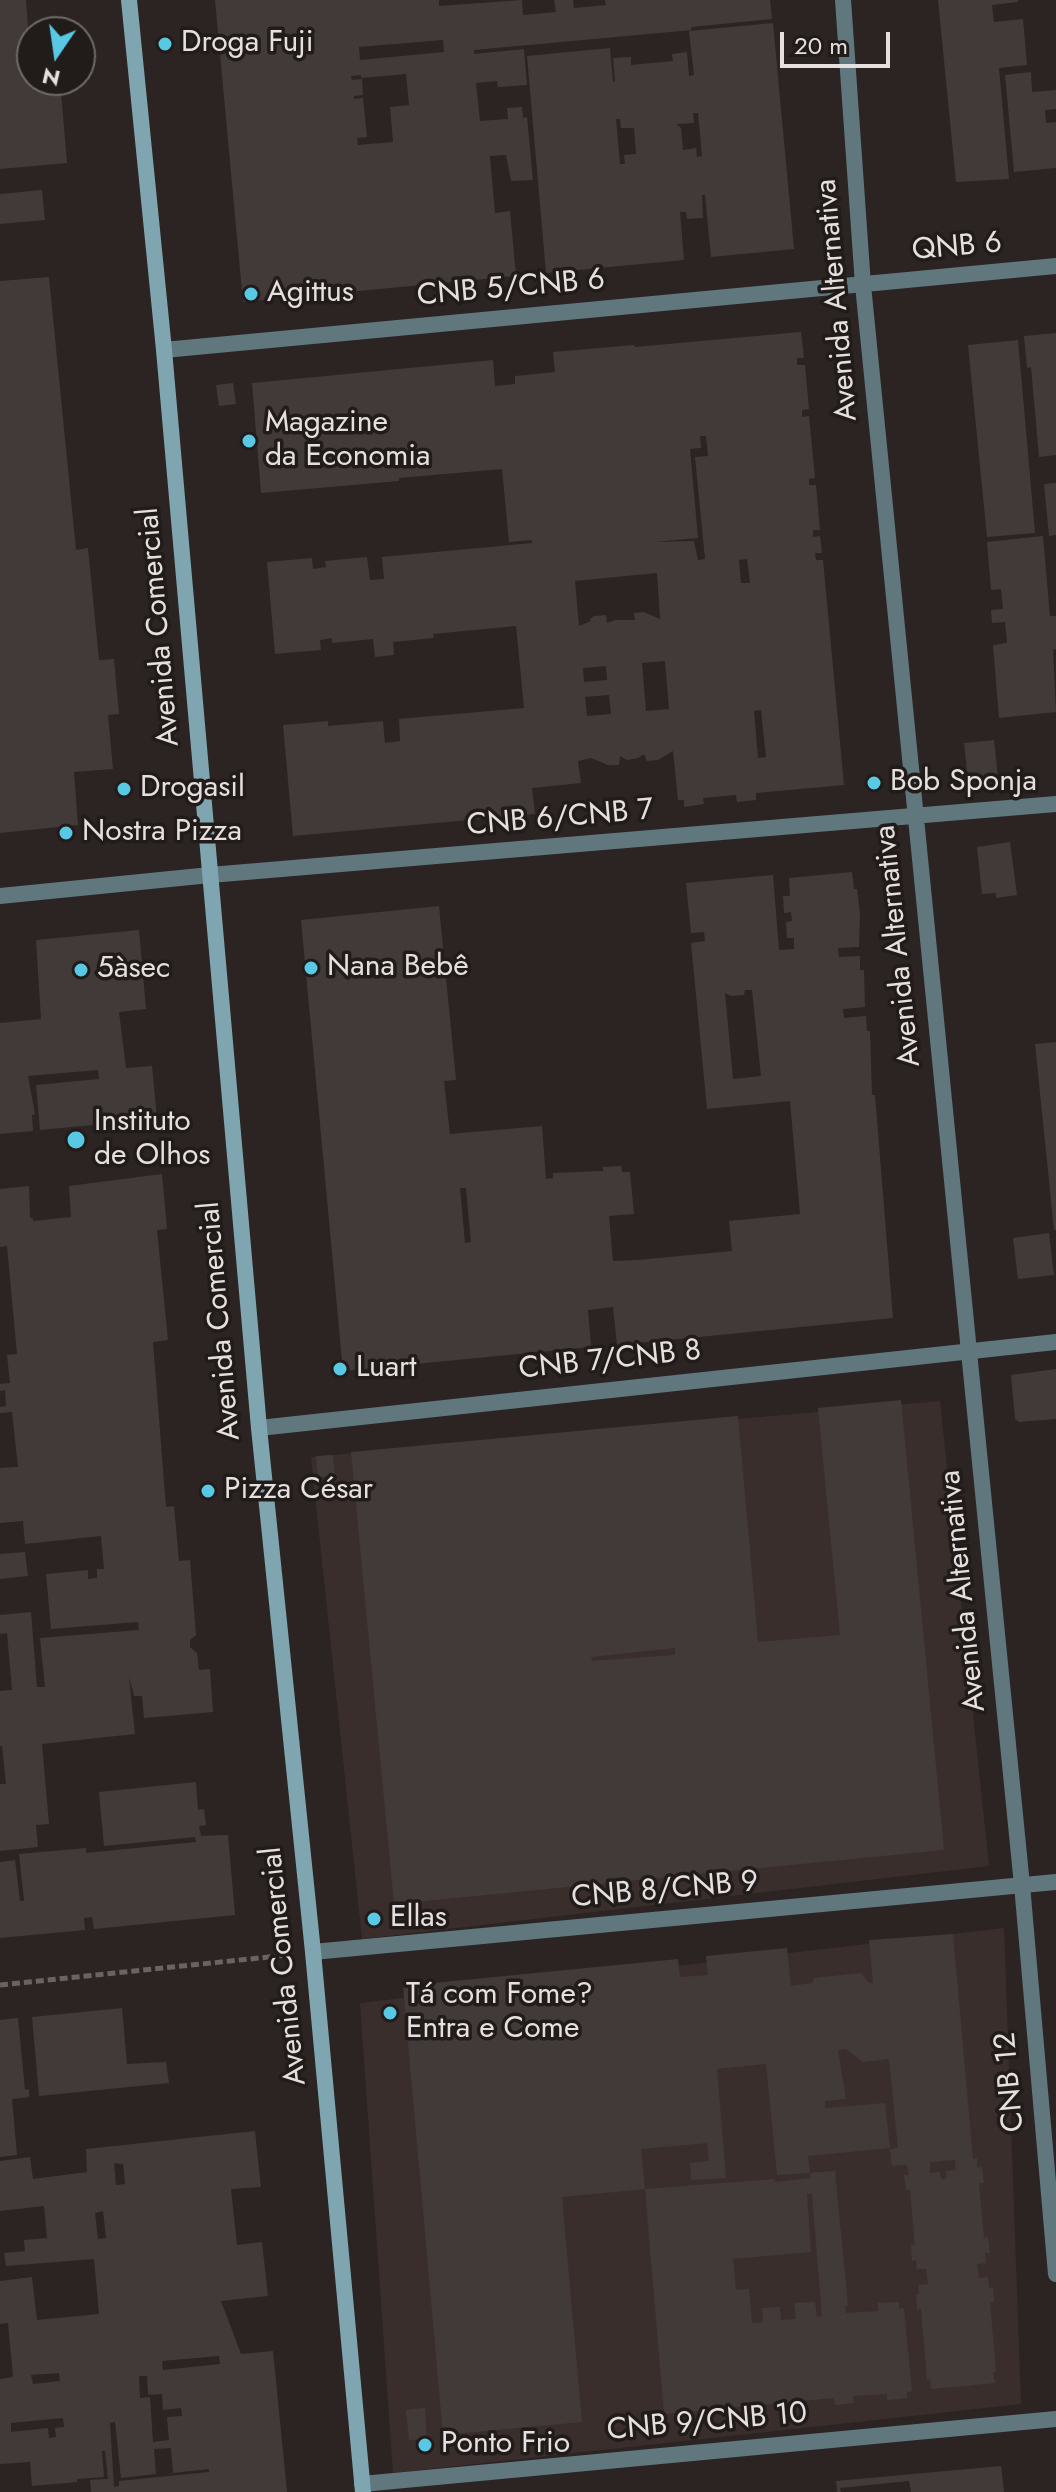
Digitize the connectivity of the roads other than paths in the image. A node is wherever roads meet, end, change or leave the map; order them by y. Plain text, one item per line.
1 (129, 0) edge
2 (843, 0) edge
3 (1056, 266) edge
4 (863, 285) junction
5 (164, 350) junction
6 (1056, 804) edge
7 (914, 818) junction
8 (210, 875) junction
9 (0, 896) edge
10 (1056, 1342) edge
11 (968, 1351) junction
12 (259, 1428) junction
13 (1056, 1882) edge
14 (1022, 1885) junction
15 (313, 1952) junction
16 (1056, 2274) edge
17 (1056, 2419) edge
18 (363, 2488) edge

1 - 5 main road, Avenida Comercial
2 - 4 street, Avenida Alternativa
3 - 4 street, QNB 6
4 - 5 street, CNB 5/CNB 6
4 - 7 street, Avenida Alternativa
5 - 8 main road, Avenida Comercial
6 - 7 street, CNB 6/CNB 7
7 - 8 street, CNB 6/CNB 7
7 - 11 street, Avenida Alternativa
8 - 9 street, CNB 6/CNB 7
8 - 12 main road, Avenida Comercial
10 - 11 street, CNB 7/CNB 8
11 - 12 street, CNB 7/CNB 8
11 - 14 street, Avenida Alternativa
12 - 15 main road, Avenida Comercial
13 - 14 street, CNB 8/CNB 9
14 - 15 street, CNB 8/CNB 9
14 - 16 street, CNB 12
15 - 18 main road, Avenida Comercial
17 - 18 street, CNB 9/CNB 10

